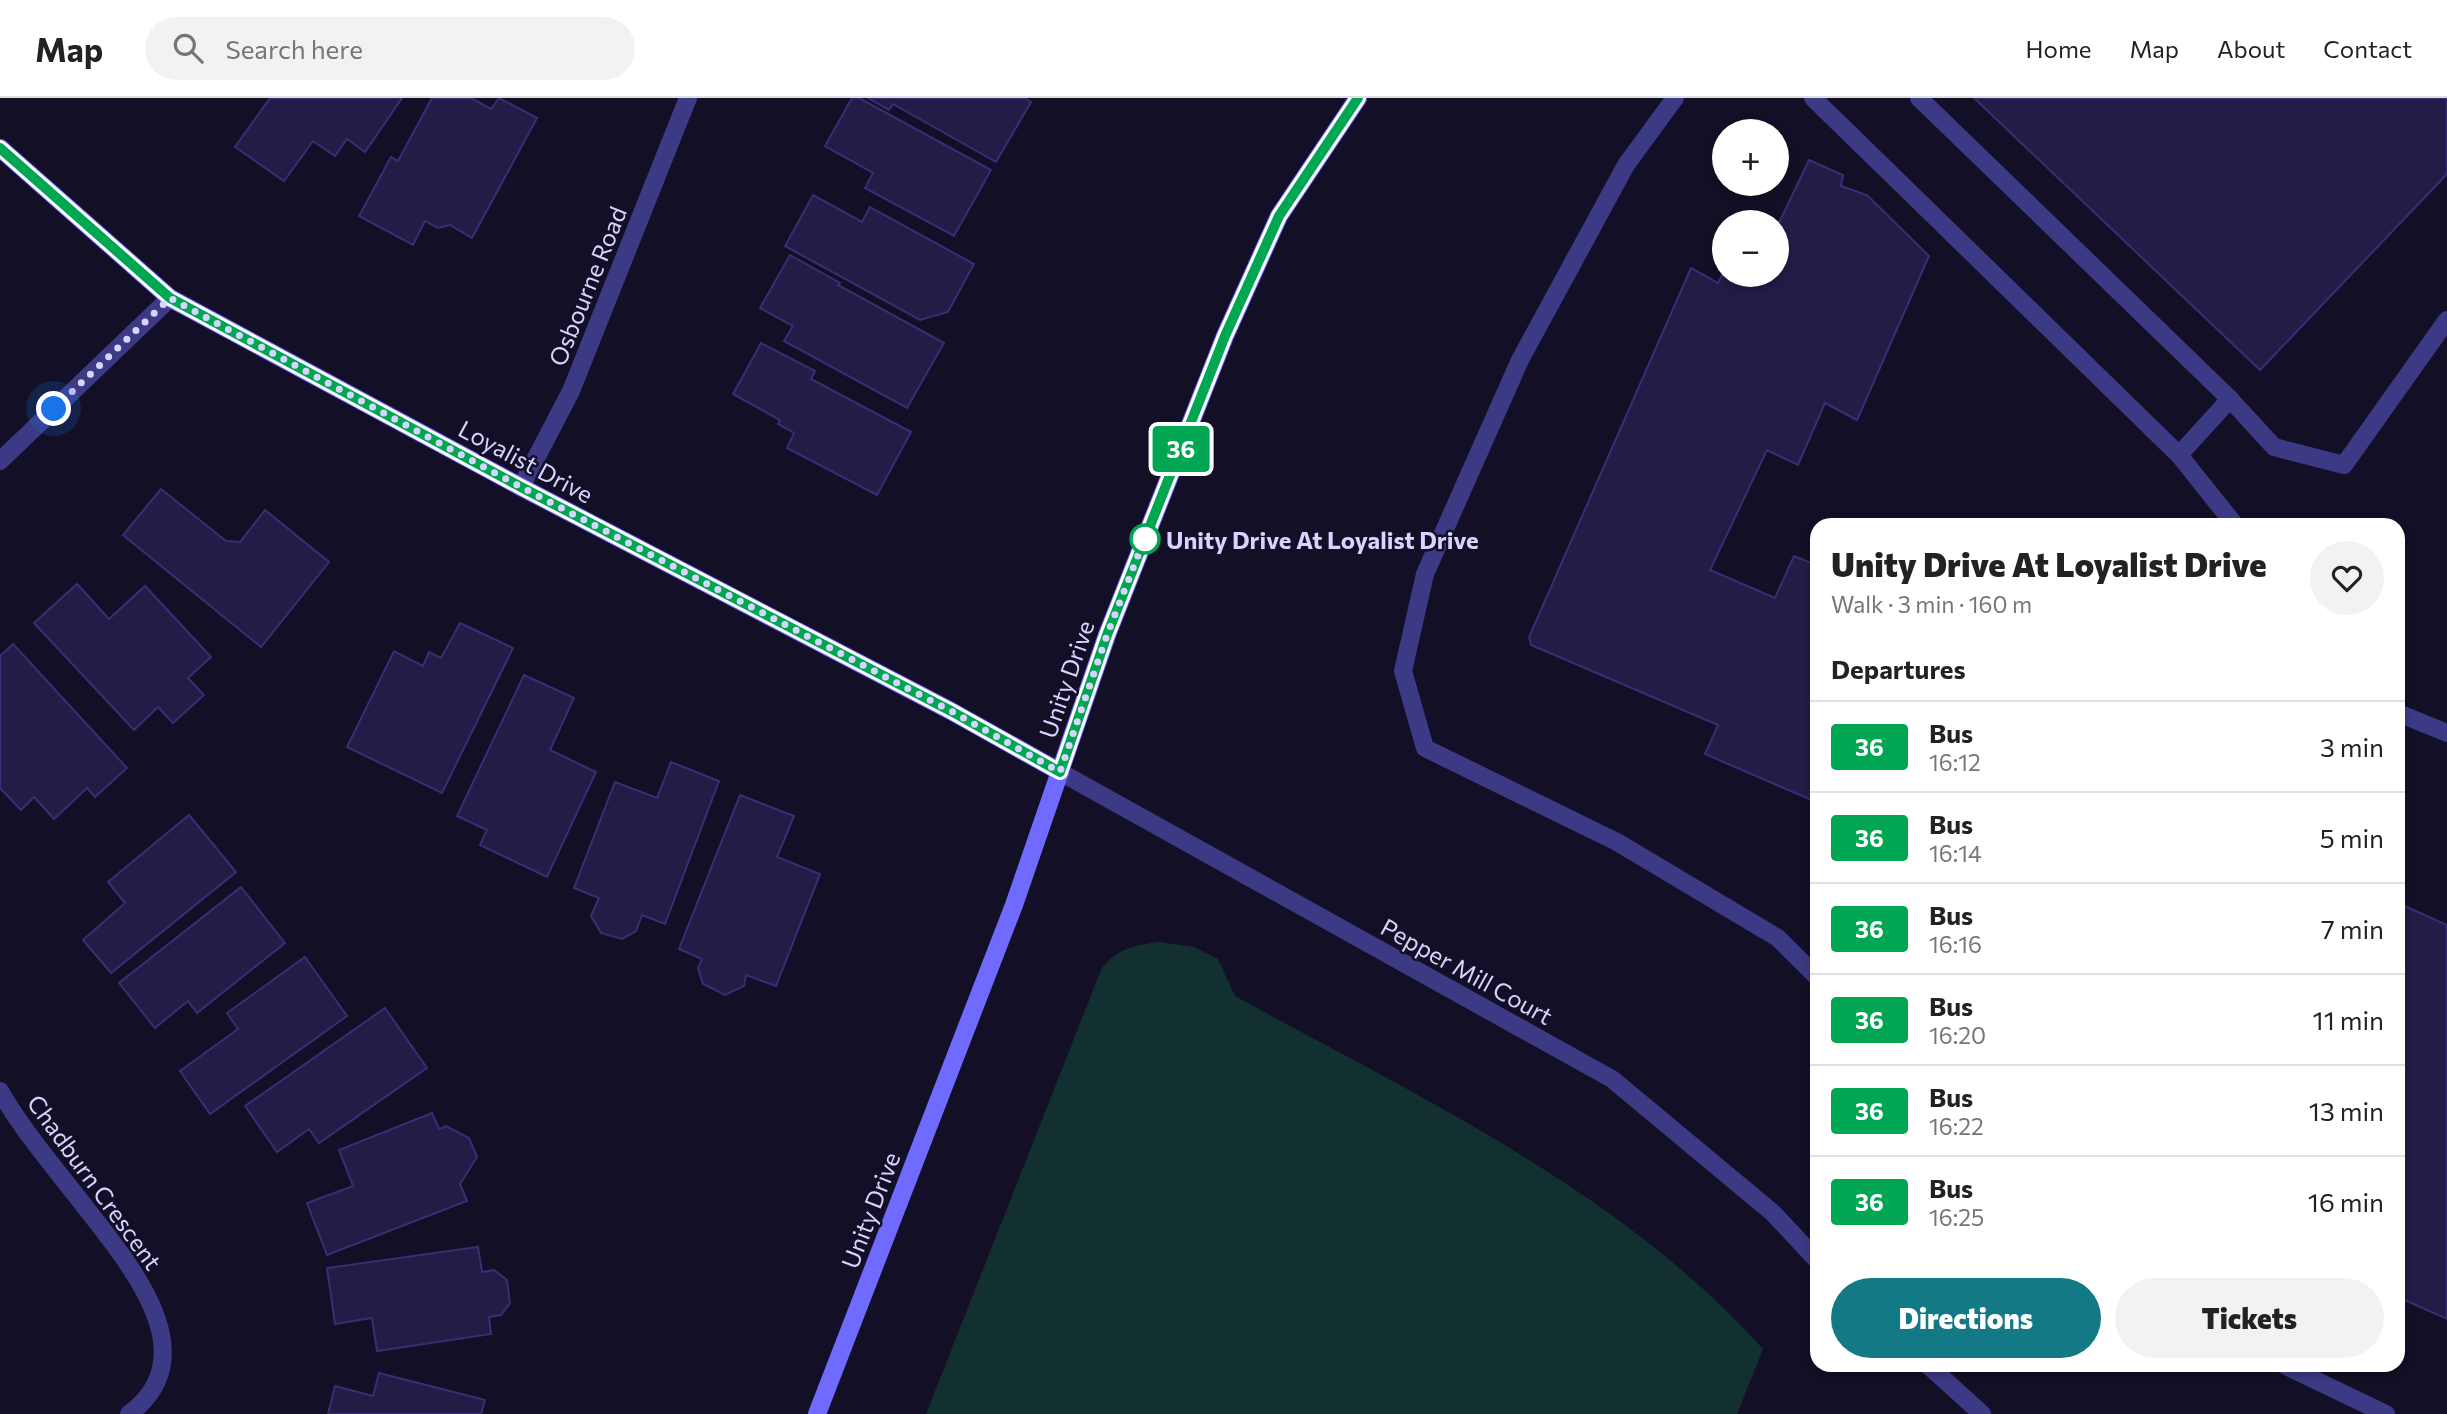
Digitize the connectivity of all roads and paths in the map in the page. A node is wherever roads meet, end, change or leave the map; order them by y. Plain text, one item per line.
1 (688, 98) edge
2 (1358, 98) edge
3 (1675, 98) edge
4 (1813, 98) edge
5 (1919, 98) edge
6 (0, 148) edge
7 (170, 298) junction
8 (2447, 320) edge
9 (2230, 399) junction
10 (2179, 455) junction
11 (0, 461) edge
12 (521, 487) junction
13 (2229, 518) edge
14 (2405, 716) edge
15 (2447, 733) edge
16 (1060, 772) junction
17 (1810, 970) edge
18 (0, 1091) edge
19 (1810, 1253) edge
20 (1936, 1372) edge
21 (2299, 1372) edge
22 (130, 1414) edge
23 (817, 1414) edge
24 (1982, 1414) edge
25 (2386, 1414) edge

1 - 12 street, Osbourne Road
2 - 16 street, Unity Drive
3 - 17 street
4 - 10 street
5 - 9 street
6 - 7 street, Loyalist Drive
7 - 11 street
7 - 12 street, Loyalist Drive
8 - 9 street
9 - 10 street
10 - 13 street
12 - 16 street, Loyalist Drive
14 - 15 street
16 - 19 street, Pepper Mill Court
16 - 23 street, Unity Drive
18 - 22 street, Chadburn Crescent
20 - 24 street
21 - 25 street

